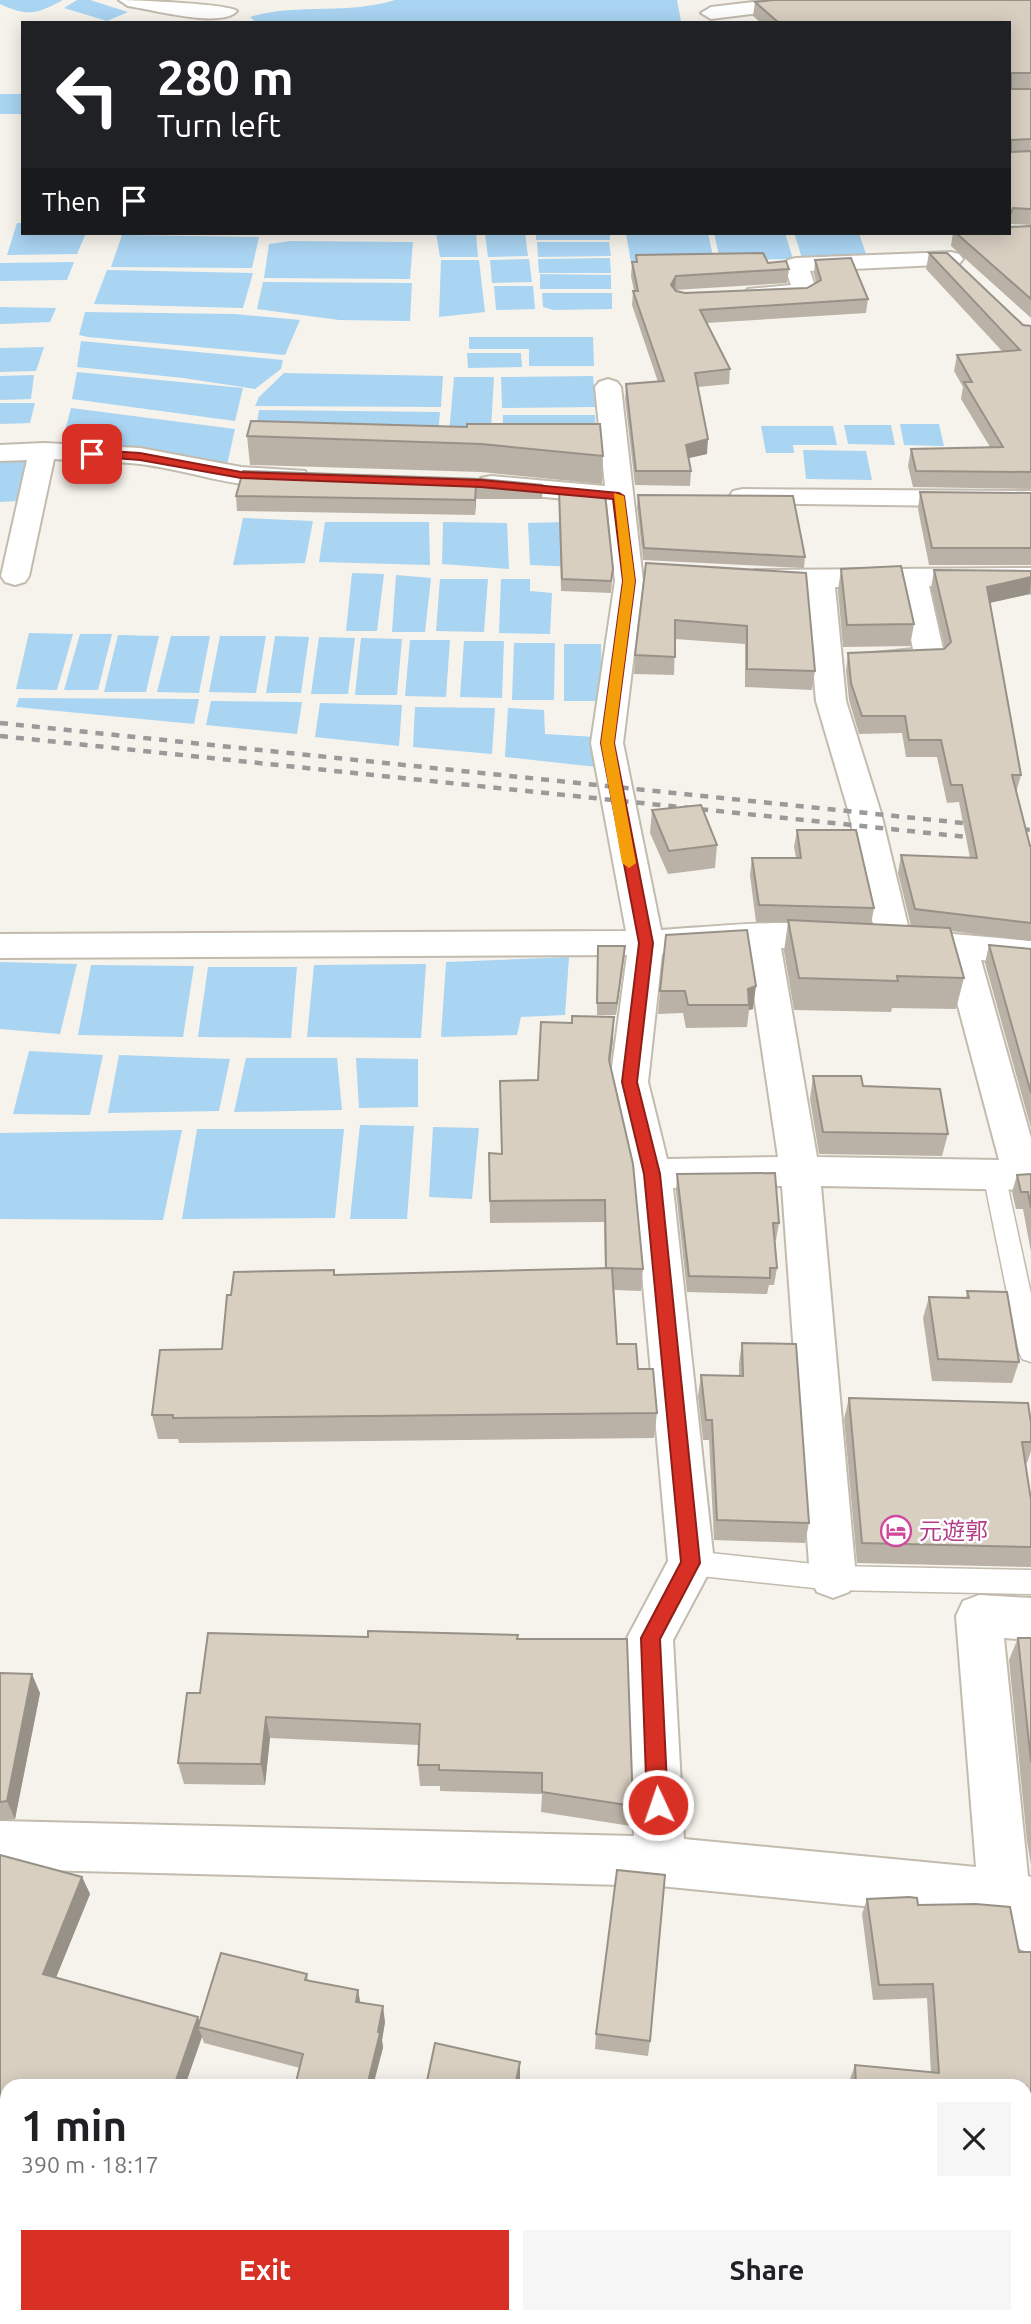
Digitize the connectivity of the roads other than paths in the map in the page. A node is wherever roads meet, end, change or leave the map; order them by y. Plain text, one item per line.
1 (128, 0) edge
2 (817, 0) edge
3 (230, 11) edge
4 (711, 12) edge
5 (929, 238) dead end
6 (951, 259) junction
7 (972, 278) edge
8 (737, 295) edge
9 (608, 387) dead end
10 (44, 451) junction
11 (0, 453) edge
12 (321, 478) edge
13 (467, 483) edge
14 (633, 496) junction
15 (715, 497) edge
16 (1031, 499) edge
17 (15, 576) dead end
18 (912, 576) junction
19 (1031, 577) edge
20 (730, 578) edge
21 (820, 581) junction
22 (828, 659) junction
23 (762, 936) junction
24 (896, 940) junction
25 (646, 943) junction
26 (0, 946) edge
27 (960, 946) junction
28 (1031, 953) edge
29 (800, 1171) junction
30 (652, 1174) junction
31 (1016, 1175) edge
32 (1031, 1352) edge
33 (691, 1563) junction
34 (833, 1578) junction
35 (1031, 1582) edge
36 (1031, 1619) edge
37 (0, 1845) edge
38 (660, 1861) junction
39 (1017, 1911) edge

1 - 3 street
2 - 4 street
5 - 6 street
6 - 7 street
6 - 8 street
9 - 14 street
10 - 11 street
10 - 12 street
10 - 17 street
13 - 14 street
14 - 25 street
15 - 16 street
18 - 19 street
18 - 21 street
18 - 22 street
20 - 21 street
21 - 22 street
22 - 24 street
23 - 24 street
23 - 25 street
23 - 29 street
24 - 27 street
25 - 26 street
25 - 30 street
27 - 28 street
27 - 31 street
29 - 30 street
29 - 31 street
29 - 34 street
30 - 33 street
31 - 32 lane
33 - 34 lane
33 - 38 street
34 - 35 lane
36 - 39 street
37 - 38 street
38 - 39 street

